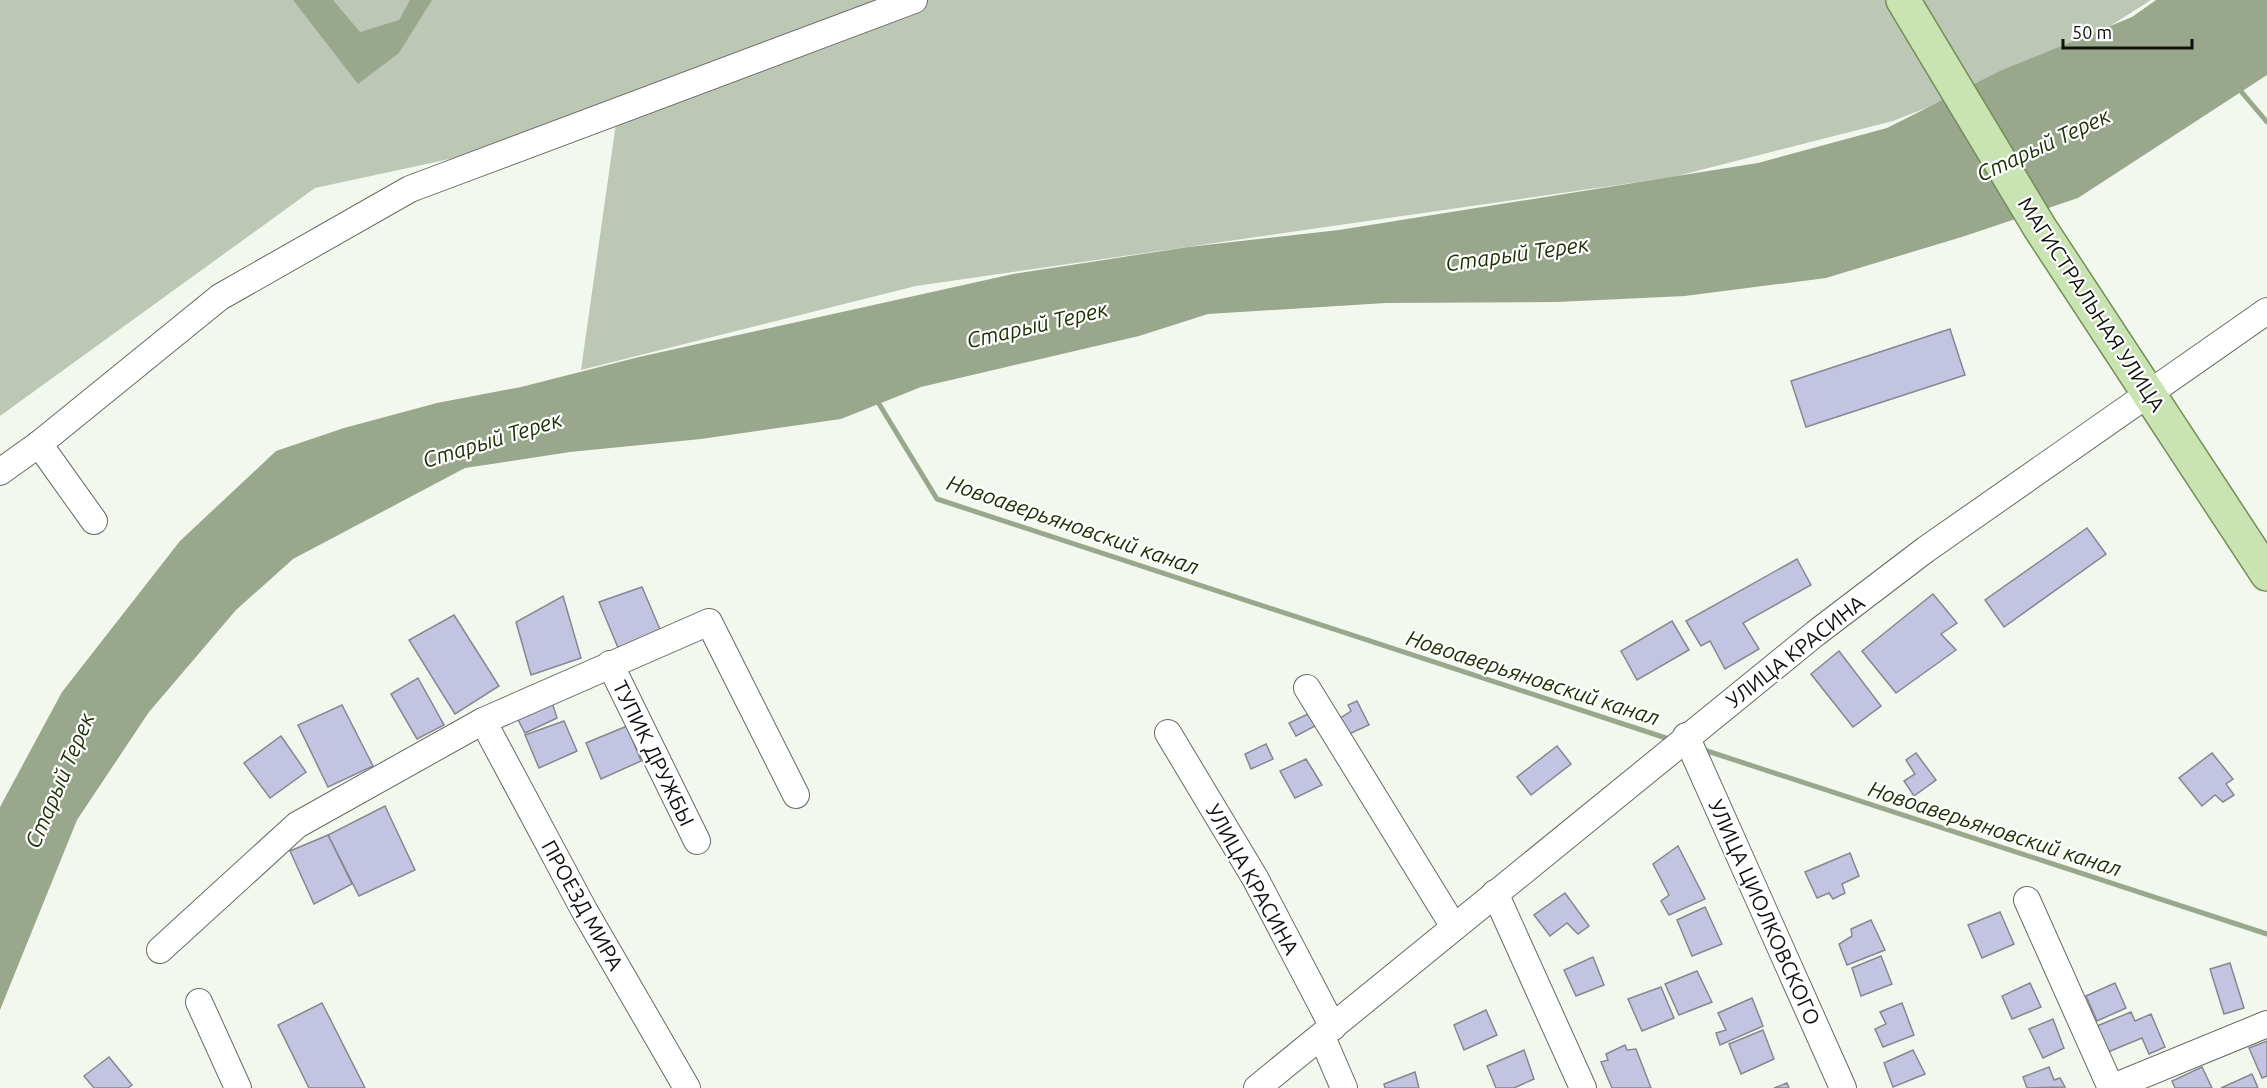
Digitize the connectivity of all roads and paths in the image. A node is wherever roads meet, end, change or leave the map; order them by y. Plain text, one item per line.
1 (914, 0) edge
2 (1903, 0) edge
3 (2267, 311) edge
4 (2149, 392) junction
5 (39, 444) junction
6 (0, 472) edge
7 (94, 521) dead end
8 (2267, 574) edge
9 (610, 664) junction
10 (1308, 688) dead end
11 (483, 721) junction
12 (1168, 733) dead end
13 (1686, 736) junction
14 (796, 795) dead end
15 (697, 842) dead end
16 (1495, 893) junction
17 (2027, 900) dead end
18 (1454, 927) junction
19 (160, 950) dead end
20 (199, 1002) dead end
21 (2267, 1024) edge
22 (1328, 1032) junction
23 (238, 1088) edge
24 (687, 1088) edge
25 (1257, 1088) edge
26 (1344, 1088) edge
27 (1583, 1088) edge
28 (1844, 1088) edge
29 (2111, 1088) edge

1 - 5 street
2 - 4 main road, МАГИСТРАЛЬНАЯ УЛИЦА
3 - 4 street, УЛИЦА КРАСИНА
4 - 8 main road, МАГИСТРАЛЬНАЯ УЛИЦА
4 - 13 street, УЛИЦА КРАСИНА
5 - 6 street
5 - 7 street
9 - 11 street
9 - 14 street
9 - 15 street, ТУПИК ДРУЖБЫ
10 - 18 street
11 - 19 street
11 - 24 street, ПРОЕЗД МИРА
12 - 22 street, УЛИЦА КРАСИНА
13 - 16 street, УЛИЦА КРАСИНА
13 - 28 street, УЛИЦА ЦИОЛКОВСКОГО
16 - 18 street, УЛИЦА КРАСИНА
16 - 27 street
17 - 29 street
18 - 22 street, УЛИЦА КРАСИНА
20 - 23 street
21 - 29 street
22 - 25 street, УЛИЦА КРАСИНА
22 - 26 street

